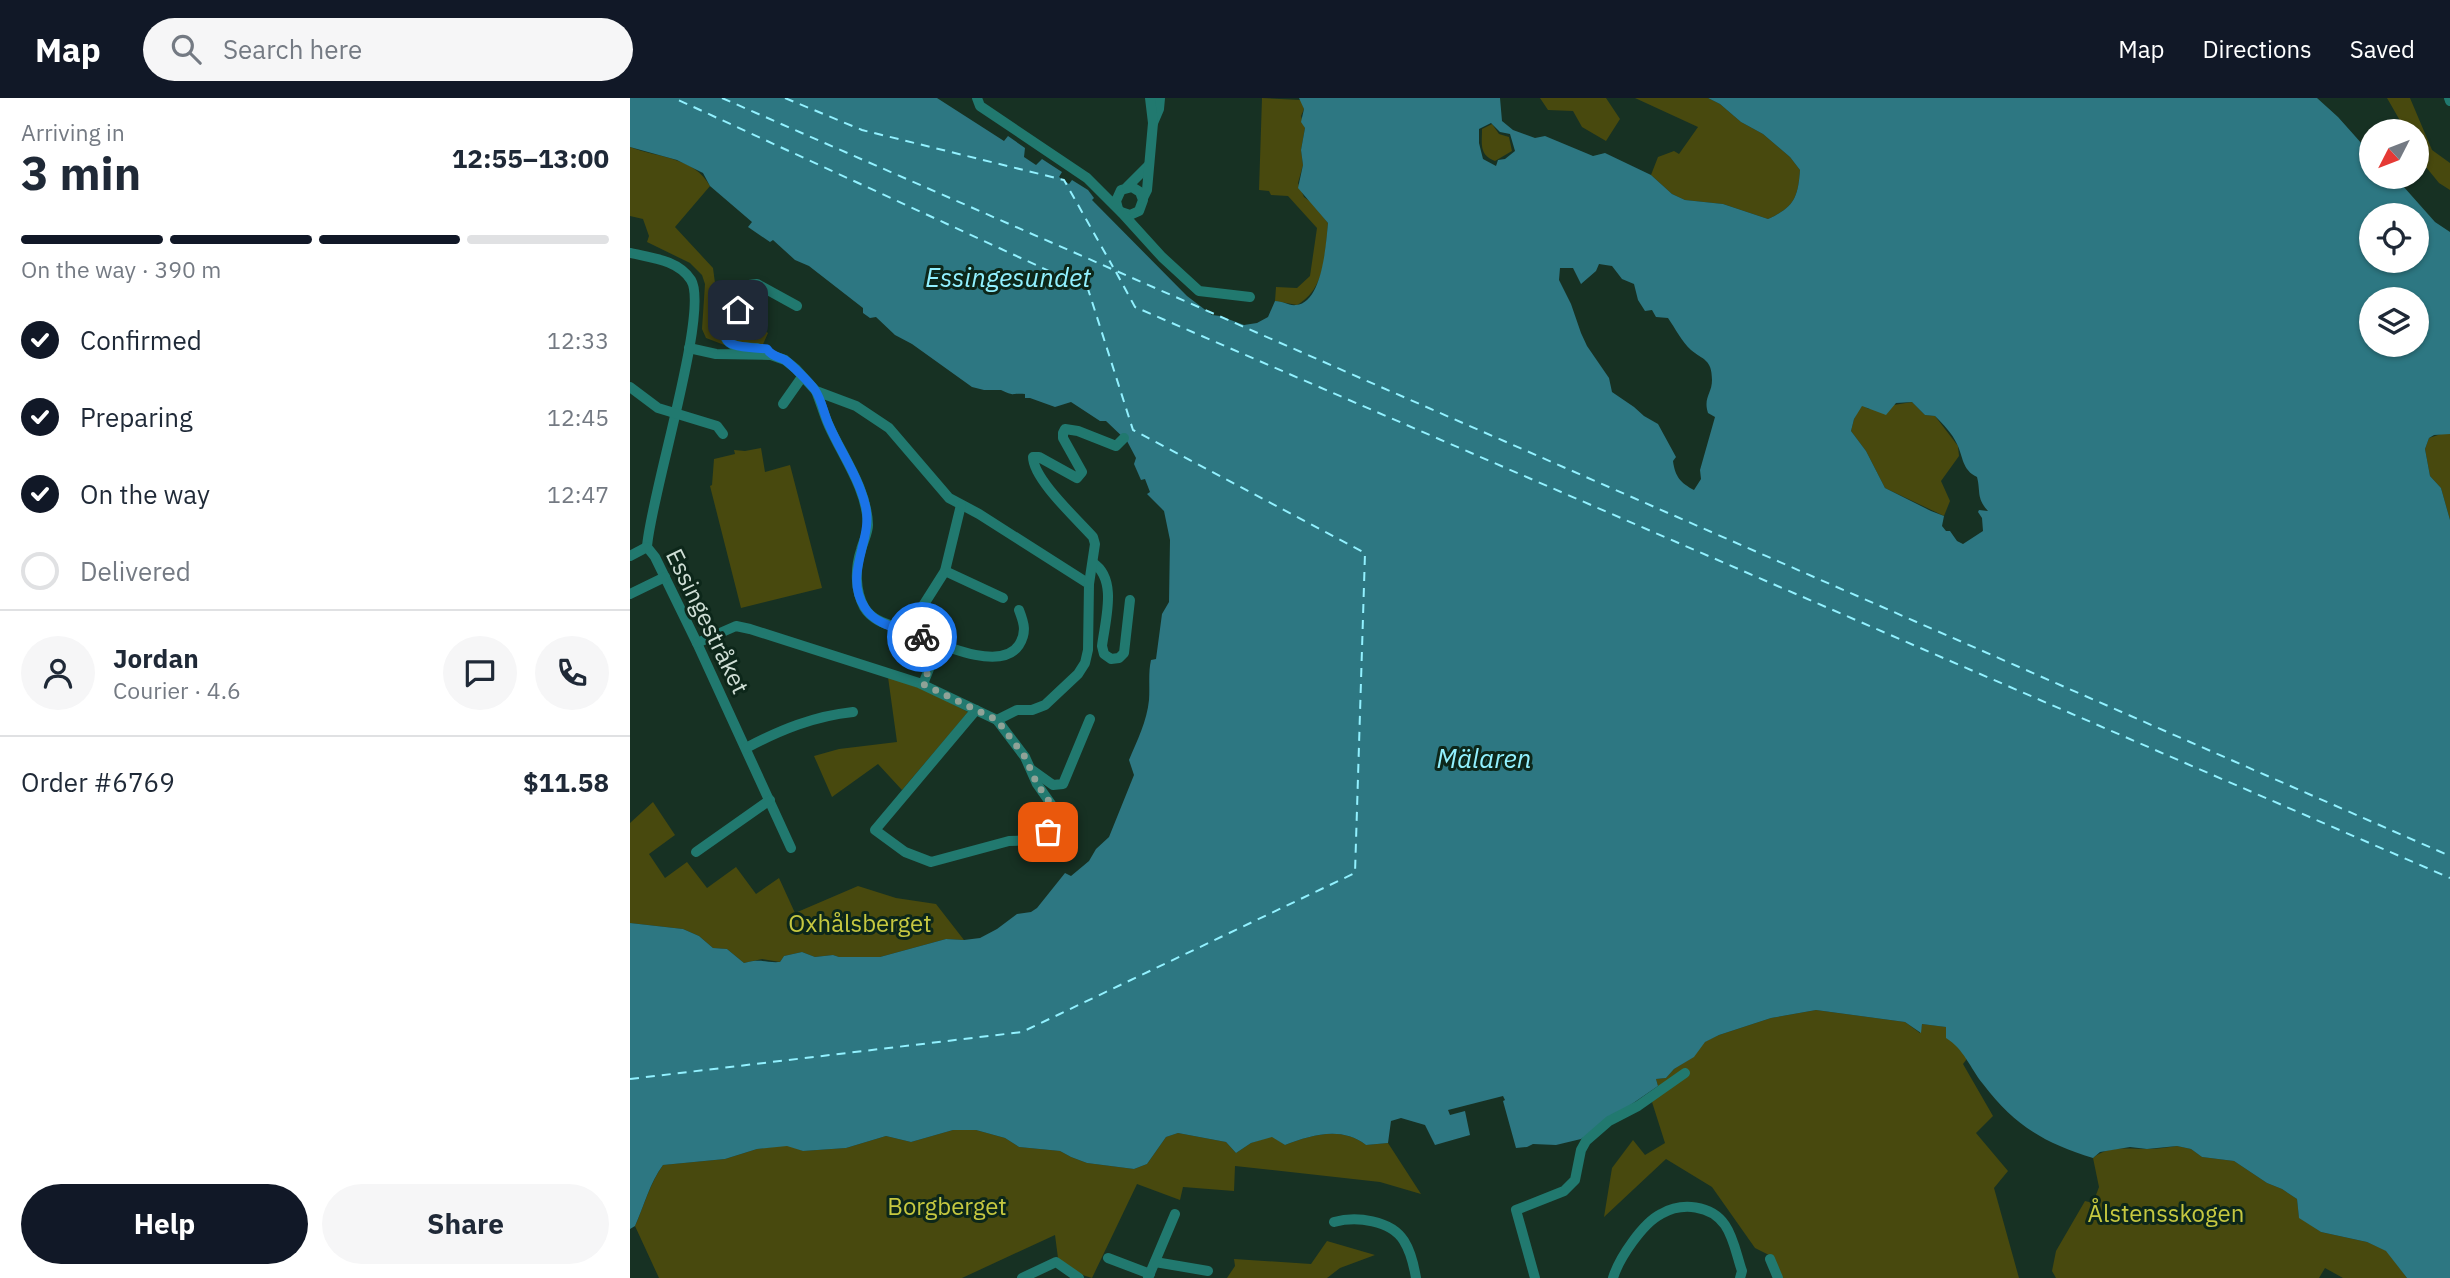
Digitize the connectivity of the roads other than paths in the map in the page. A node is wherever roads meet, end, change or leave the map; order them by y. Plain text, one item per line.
1 (977, 98) edge
2 (1150, 98) edge
3 (1160, 98) edge
4 (1153, 124) junction
5 (1149, 165) junction
6 (1124, 189) junction
7 (1101, 193) junction
8 (1143, 198) junction
9 (1119, 211) junction
10 (1139, 211) junction
11 (1138, 230) junction
12 (630, 253) edge
13 (1250, 297) dead end
14 (797, 306) dead end
15 (690, 348) junction
16 (771, 355) junction
17 (802, 377) junction
18 (816, 391) junction
19 (632, 392) edge
20 (783, 404) dead end
21 (676, 413) junction
22 (723, 434) dead end
23 (1124, 438) dead end
24 (961, 505) junction
25 (647, 547) junction
26 (630, 556) edge
27 (1093, 563) junction
28 (945, 571) junction
29 (665, 578) junction
30 (1089, 584) junction
31 (630, 594) edge
32 (1003, 598) dead end
33 (1130, 600) dead end
34 (1019, 610) dead end
35 (908, 631) junction
36 (698, 643) junction
37 (939, 644) junction
38 (923, 684) junction
39 (976, 710) junction
40 (853, 712) dead end
41 (1090, 719) dead end
42 (997, 720) junction
43 (746, 748) junction
44 (1029, 769) junction
45 (770, 800) junction
46 (791, 848) dead end
47 (696, 852) dead end
48 (1685, 1073) dead end
49 (1175, 1214) dead end
50 (1334, 1222) dead end
51 (1108, 1258) dead end
52 (1770, 1259) dead end
53 (1155, 1262) junction
54 (1208, 1271) dead end
55 (1149, 1276) edge
56 (1022, 1278) edge
57 (1079, 1278) edge
58 (1416, 1278) edge
59 (1535, 1278) edge
60 (1613, 1278) edge
61 (1740, 1278) edge
62 (1778, 1278) edge

1 - 7 street
2 - 4 street
3 - 4 street
4 - 5 street
5 - 6 street
5 - 8 street
6 - 7 street
6 - 8 street
6 - 9 street
7 - 9 street
8 - 10 street
9 - 10 street
9 - 11 street
10 - 11 street
11 - 13 street
12 - 15 street, Essingestråket
14 - 16 street
15 - 16 street
15 - 21 street, Essingestråket
16 - 17 street
17 - 18 street
17 - 20 street
18 - 24 street
18 - 35 street
19 - 21 street
21 - 22 street
21 - 25 street, Essingestråket
23 - 27 street
24 - 28 street
24 - 30 street
25 - 26 street
25 - 29 street, Essingestråket
27 - 30 street
27 - 33 street
28 - 32 street
28 - 35 street
29 - 31 street
29 - 36 street, Essingestråket
30 - 42 street
34 - 37 street
35 - 37 street
36 - 38 street
36 - 43 street, Essingestråket
37 - 38 street
38 - 39 street
39 - 42 street
39 - 44 street
40 - 43 street
41 - 44 street
42 - 44 street
43 - 45 street, Essingestråket
45 - 46 street, Essingestråket
45 - 47 street
48 - 59 street
49 - 53 street
50 - 58 street
51 - 55 street
52 - 62 street
53 - 54 street
53 - 55 street
56 - 57 street
60 - 61 street

